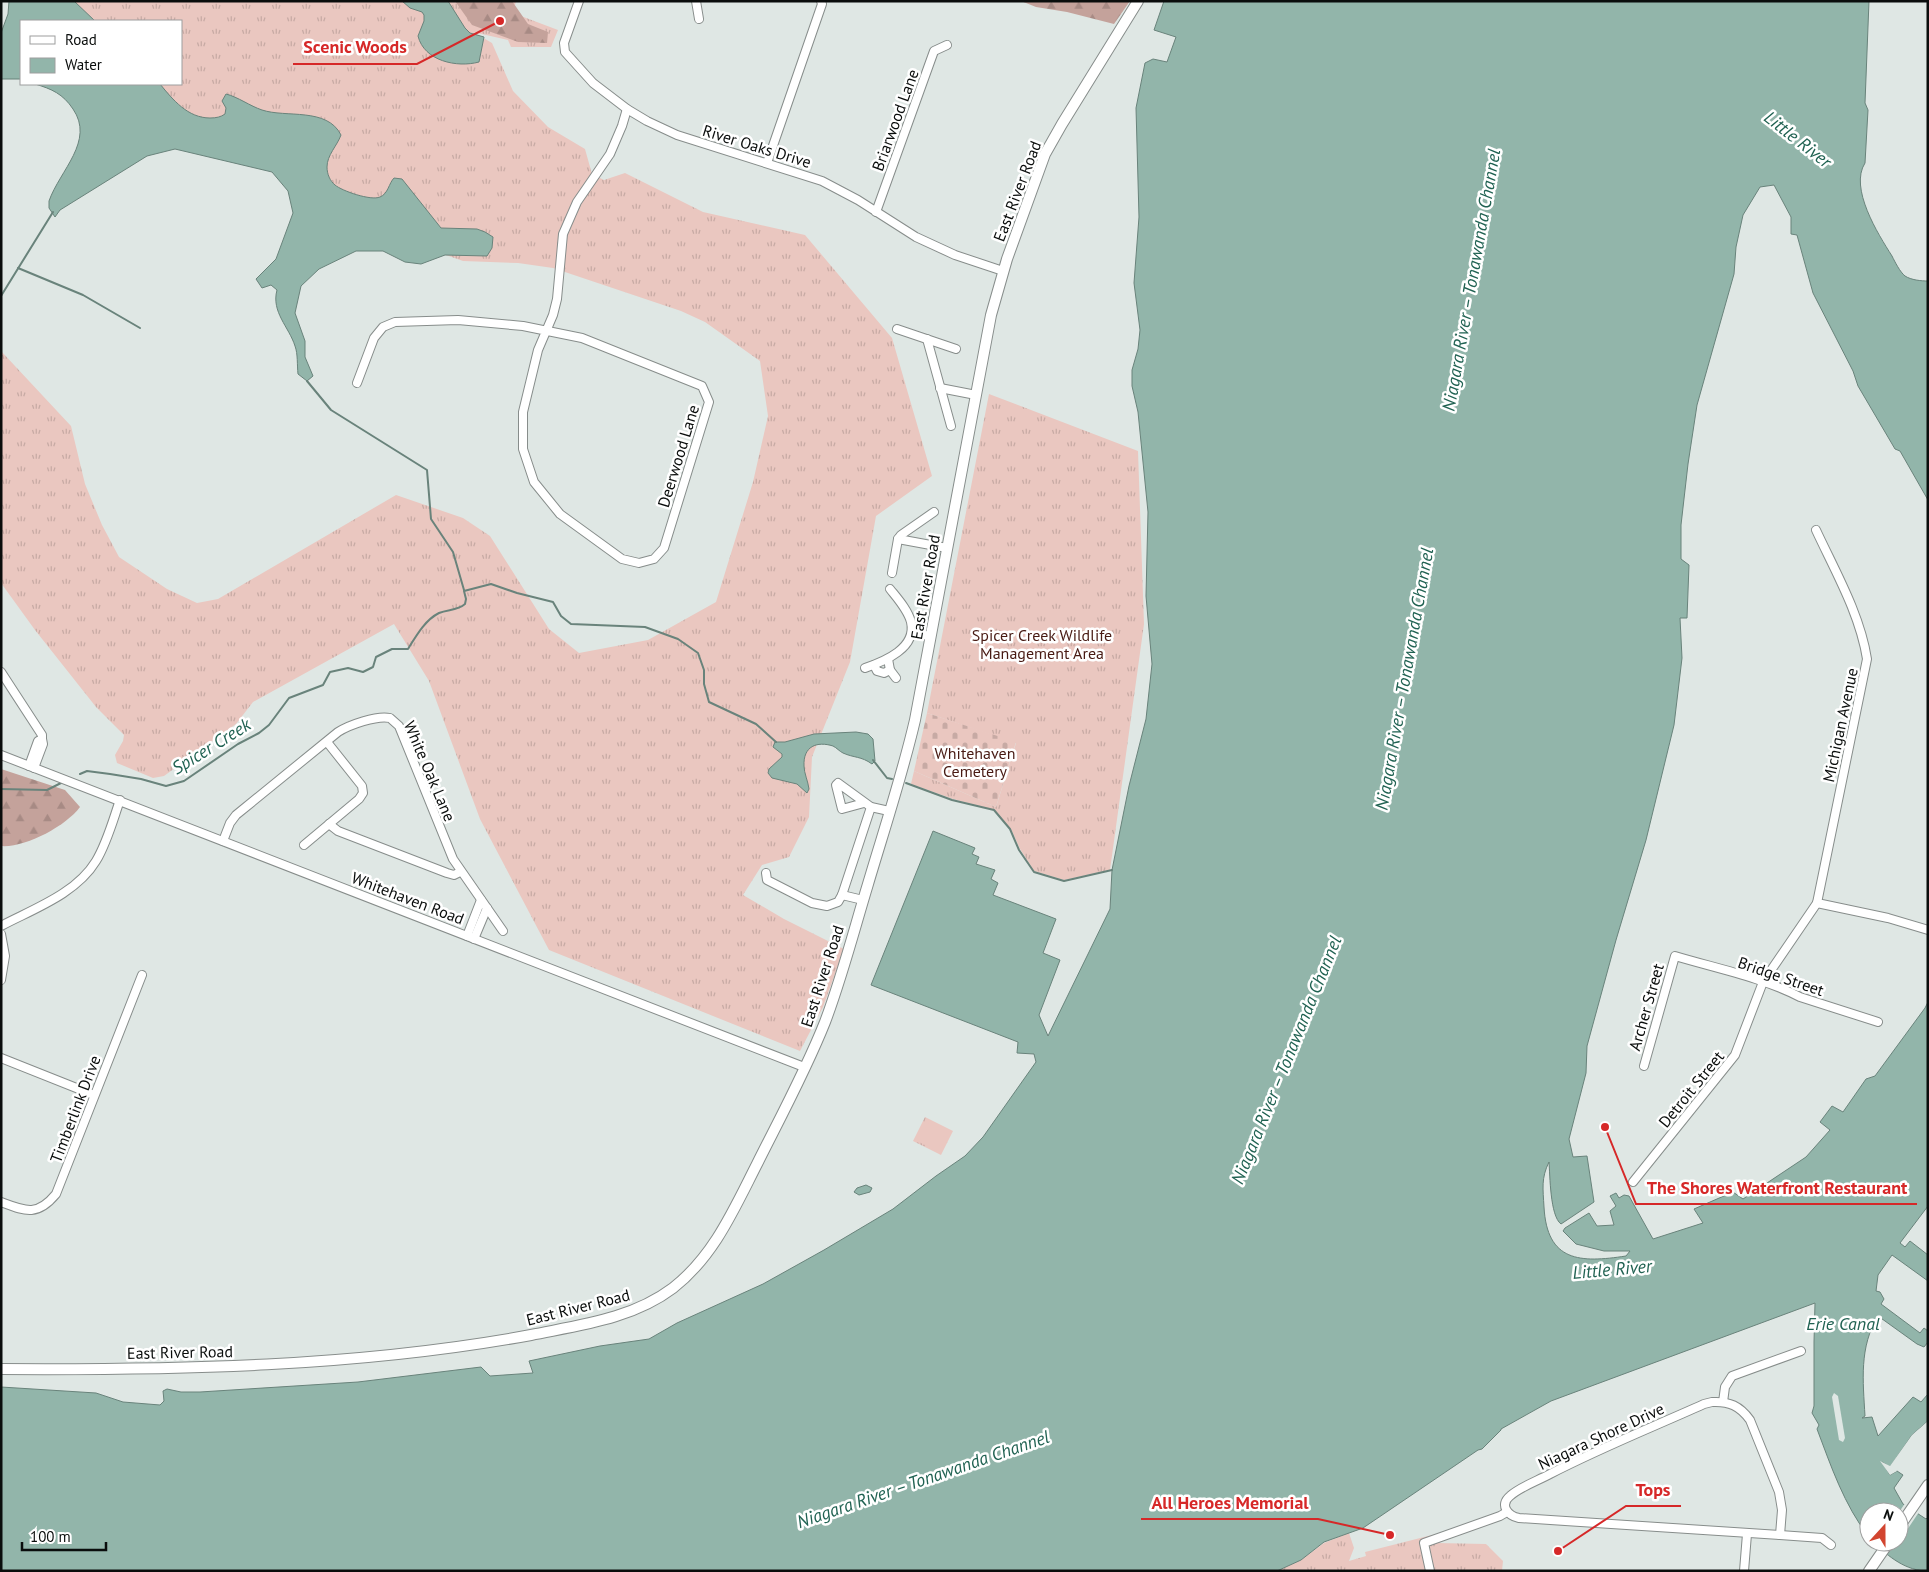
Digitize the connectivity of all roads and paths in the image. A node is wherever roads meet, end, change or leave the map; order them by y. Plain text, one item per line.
1 (579, 1) edge
2 (696, 1) edge
3 (821, 1) edge
4 (1138, 1) edge
5 (699, 19) dead end
6 (947, 45) dead end
7 (627, 109) junction
8 (767, 163) junction
9 (876, 212) junction
10 (1003, 271) junction
11 (897, 329) dead end
12 (547, 330) junction
13 (927, 339) junction
14 (956, 349) dead end
15 (357, 383) dead end
16 (940, 388) junction
17 (976, 395) junction
18 (951, 426) dead end
19 (934, 512) dead end
20 (1816, 530) dead end
21 (898, 539) junction
22 (947, 548) junction
23 (892, 573) dead end
24 (890, 589) dead end
25 (912, 633) junction
26 (931, 636) junction
27 (888, 659) junction
28 (874, 665) junction
29 (866, 668) dead end
30 (890, 670) junction
31 (1, 672) edge
32 (896, 678) dead end
33 (327, 742) junction
34 (1, 755) edge
35 (31, 767) junction
36 (120, 800) junction
37 (890, 811) junction
38 (329, 824) junction
39 (223, 841) junction
40 (304, 845) dead end
41 (460, 872) junction
42 (766, 873) dead end
43 (842, 895) junction
44 (481, 900) junction
45 (863, 900) junction
46 (1817, 903) junction
47 (487, 908) junction
48 (1, 926) edge
49 (1928, 930) edge
50 (503, 932) dead end
51 (1, 934) edge
52 (470, 937) junction
53 (1675, 956) joint
54 (142, 974) dead end
55 (1, 980) edge
56 (1763, 982) junction
57 (1878, 1022) dead end
58 (1, 1058) edge
59 (1644, 1066) dead end
60 (804, 1067) junction
61 (94, 1095) junction
62 (1633, 1182) dead end
63 (1, 1202) edge
64 (1801, 1351) dead end
65 (1, 1369) edge
66 (1723, 1402) junction
67 (1928, 1485) edge
68 (1507, 1512) junction
69 (1909, 1513) edge
70 (1747, 1534) junction
71 (1780, 1535) junction
72 (1830, 1545) dead end
73 (1882, 1552) edge
74 (1870, 1569) edge
75 (1430, 1571) edge
76 (1744, 1571) edge

1 - 7 street, River Oaks Drive
2 - 5 street
3 - 8 street
4 - 10 main road, East River Road
6 - 9 street, Briarwood Lane
7 - 8 street, River Oaks Drive
7 - 12 street
8 - 9 street, River Oaks Drive
9 - 10 street, River Oaks Drive
10 - 17 main road, East River Road
11 - 13 street
12 - 12 street, Deerwood Lane
12 - 15 street, Deerwood Lane
13 - 14 street
13 - 16 street
16 - 17 street
16 - 18 street
17 - 22 main road, East River Road
19 - 21 street
20 - 46 street, Michigan Avenue
21 - 22 street
21 - 23 street
22 - 26 main road, East River Road
24 - 25 street
25 - 26 street
25 - 27 street
26 - 37 main road, East River Road
27 - 28 street
27 - 30 street
28 - 29 street
28 - 30 street
30 - 32 street
31 - 35 street
33 - 38 street
33 - 39 street, White Oak Lane
33 - 41 street, White Oak Lane
34 - 35 street, Whitehaven Road
35 - 36 street, Whitehaven Road
36 - 39 street, Whitehaven Road
36 - 48 street
37 - 43 street
37 - 45 main road, East River Road
38 - 40 street
38 - 41 street
39 - 52 street, Whitehaven Road
41 - 44 street, White Oak Lane
42 - 43 street
43 - 45 street
44 - 47 street, White Oak Lane
44 - 52 street
45 - 60 main road, East River Road
46 - 49 street
46 - 56 street, Detroit Street
47 - 50 street, White Oak Lane
47 - 52 street
51 - 55 street
52 - 60 street, Whitehaven Road
53 - 56 street, Bridge Street
53 - 59 street, Archer Street
54 - 61 street, Timberlink Drive
56 - 57 street, Bridge Street
56 - 62 street, Detroit Street
58 - 61 street
60 - 65 main road, East River Road
61 - 63 street, Timberlink Drive
64 - 66 street
66 - 68 street, Niagara Shore Drive
66 - 71 street
67 - 69 main road
68 - 70 street
68 - 75 street
70 - 71 street
70 - 76 street
71 - 72 street
73 - 74 main road

